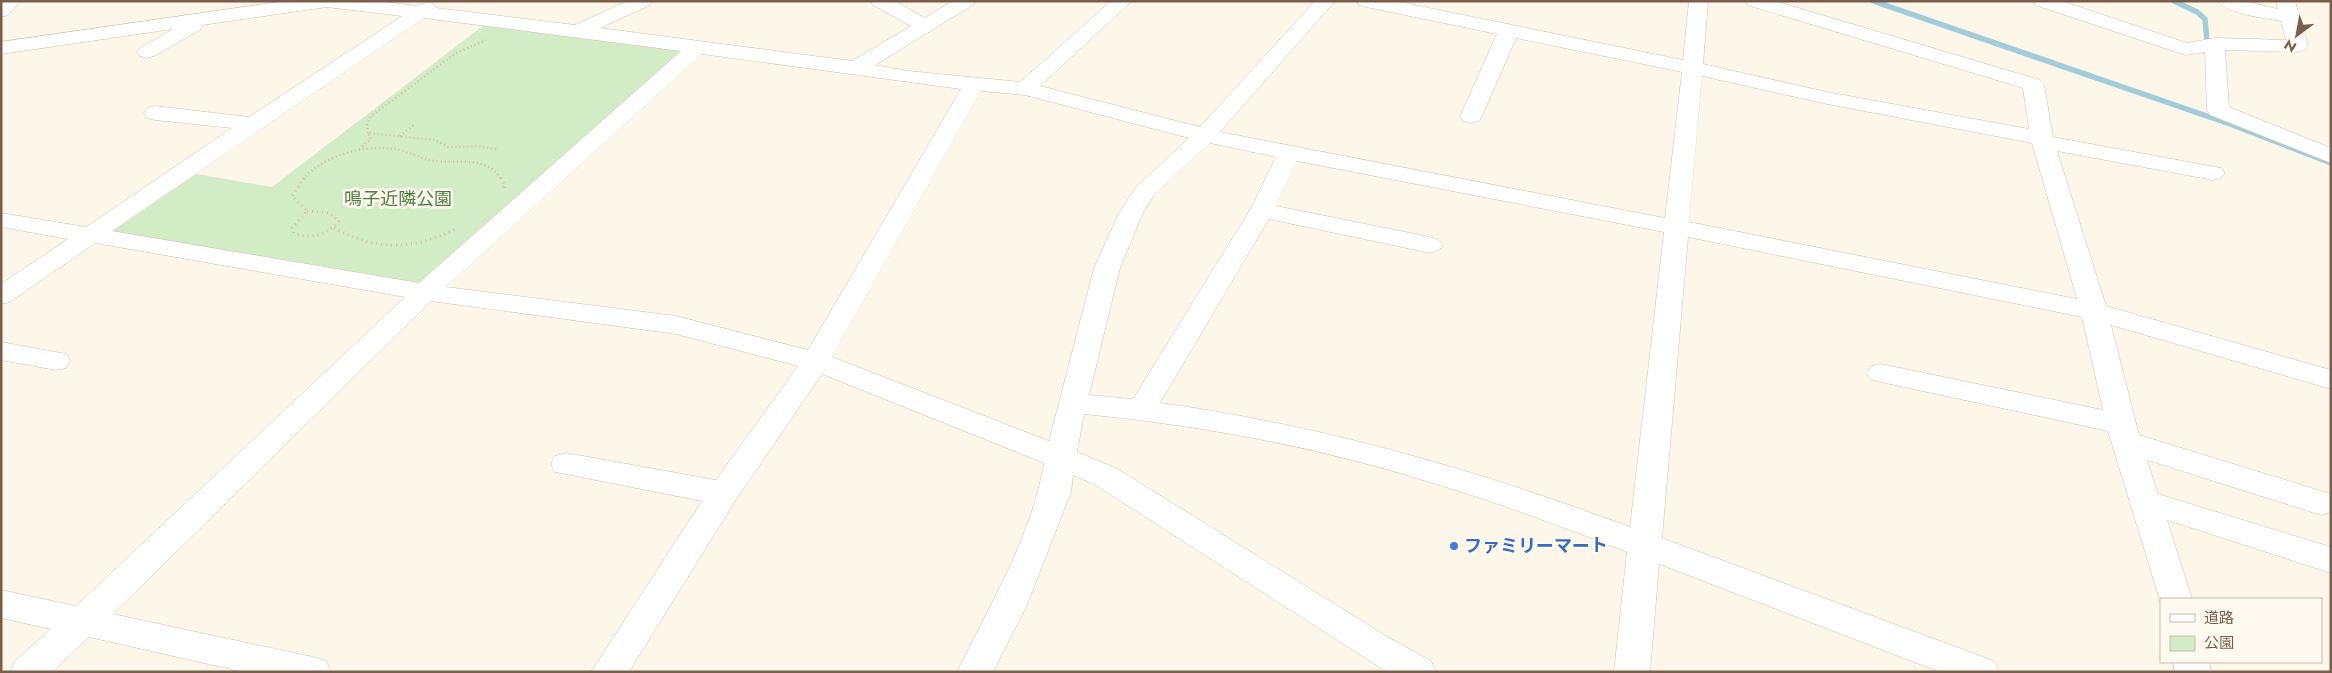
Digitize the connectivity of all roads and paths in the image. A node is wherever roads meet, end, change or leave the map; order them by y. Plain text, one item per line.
1 (12, 1) edge
2 (642, 1) edge
3 (880, 1) edge
4 (966, 1) edge
5 (1123, 1) edge
6 (1326, 1) edge
7 (1366, 1) edge
8 (1699, 1) edge
9 (1754, 1) edge
10 (2042, 1) edge
11 (2093, 1) edge
12 (2226, 1) edge
13 (428, 7) edge
14 (235, 8) edge
15 (2287, 9) edge
16 (1, 11) edge
17 (2076, 12) junction
18 (208, 18) junction
19 (510, 24) junction
20 (924, 25) junction
21 (1509, 30) junction
22 (578, 31) junction
23 (51, 41) junction
24 (2215, 44) junction
25 (1, 48) edge
26 (696, 48) junction
27 (147, 52) dead end
28 (1, 68) edge
29 (856, 68) junction
30 (1693, 68) junction
31 (974, 85) junction
32 (1025, 88) junction
33 (155, 113) dead end
34 (1471, 116) dead end
35 (251, 124) junction
36 (415, 124) dead end
37 (368, 133) junction
38 (1205, 135) junction
39 (399, 137) junction
40 (2043, 140) junction
41 (358, 149) junction
42 (498, 149) dead end
43 (1289, 153) junction
44 (2331, 156) edge
45 (2213, 174) dead end
46 (502, 194) dead end
47 (1262, 210) junction
48 (307, 211) junction
49 (1, 220) edge
50 (465, 225) dead end
51 (1676, 227) junction
52 (334, 228) junction
53 (90, 236) junction
54 (1430, 244) dead end
55 (425, 292) junction
56 (1, 296) edge
57 (2094, 311) junction
58 (1, 351) edge
59 (56, 361) dead end
60 (816, 361) junction
61 (1881, 373) dead end
62 (2331, 380) edge
63 (1072, 403) junction
64 (1142, 409) junction
65 (2124, 433) junction
66 (1060, 458) junction
67 (566, 464) dead end
68 (724, 493) junction
69 (2146, 502) junction
70 (2321, 503) dead end
71 (1645, 544) junction
72 (2331, 560) edge
73 (2175, 598) edge
74 (1, 604) edge
75 (83, 621) junction
76 (28, 672) edge
77 (314, 672) edge
78 (609, 672) edge
79 (975, 672) edge
80 (1418, 672) edge
81 (1632, 672) edge
82 (1981, 672) edge

1 - 16 street
2 - 22 street
3 - 20 street
4 - 20 street
5 - 32 street
6 - 38 street
7 - 21 street
8 - 30 street
9 - 40 street
10 - 17 street
11 - 17 street
12 - 15 street
13 - 14 street
13 - 19 street
13 - 35 street
14 - 18 street
15 - 24 street
17 - 24 street
18 - 23 street
18 - 27 street
19 - 22 street
19 - 37 path
20 - 29 street
21 - 30 street
21 - 34 street
22 - 26 street
23 - 25 street
23 - 28 street
24 - 44 street
26 - 29 street
26 - 55 street
29 - 31 street
30 - 40 street
30 - 51 street
31 - 32 street
31 - 60 street
32 - 38 street
33 - 35 street
35 - 53 street
36 - 39 path
37 - 39 path
37 - 41 path
38 - 43 street
38 - 63 street
39 - 42 path
40 - 45 street
40 - 57 street
41 - 46 path
41 - 48 path
43 - 47 street
43 - 51 street
47 - 54 street
47 - 64 street
48 - 52 path
48 - 52 path
49 - 53 street
50 - 52 path
51 - 57 street
51 - 71 street
53 - 55 street
53 - 56 street
55 - 60 street
55 - 75 street
57 - 62 street
57 - 65 street
58 - 59 street
60 - 66 street
60 - 68 street
61 - 65 street
63 - 64 street
63 - 66 street
64 - 71 street
65 - 69 street
65 - 70 street
66 - 79 street
66 - 80 street
67 - 68 street
68 - 78 street
69 - 72 street
69 - 73 street
71 - 81 street
71 - 82 street
74 - 75 street
75 - 76 street
75 - 77 street

